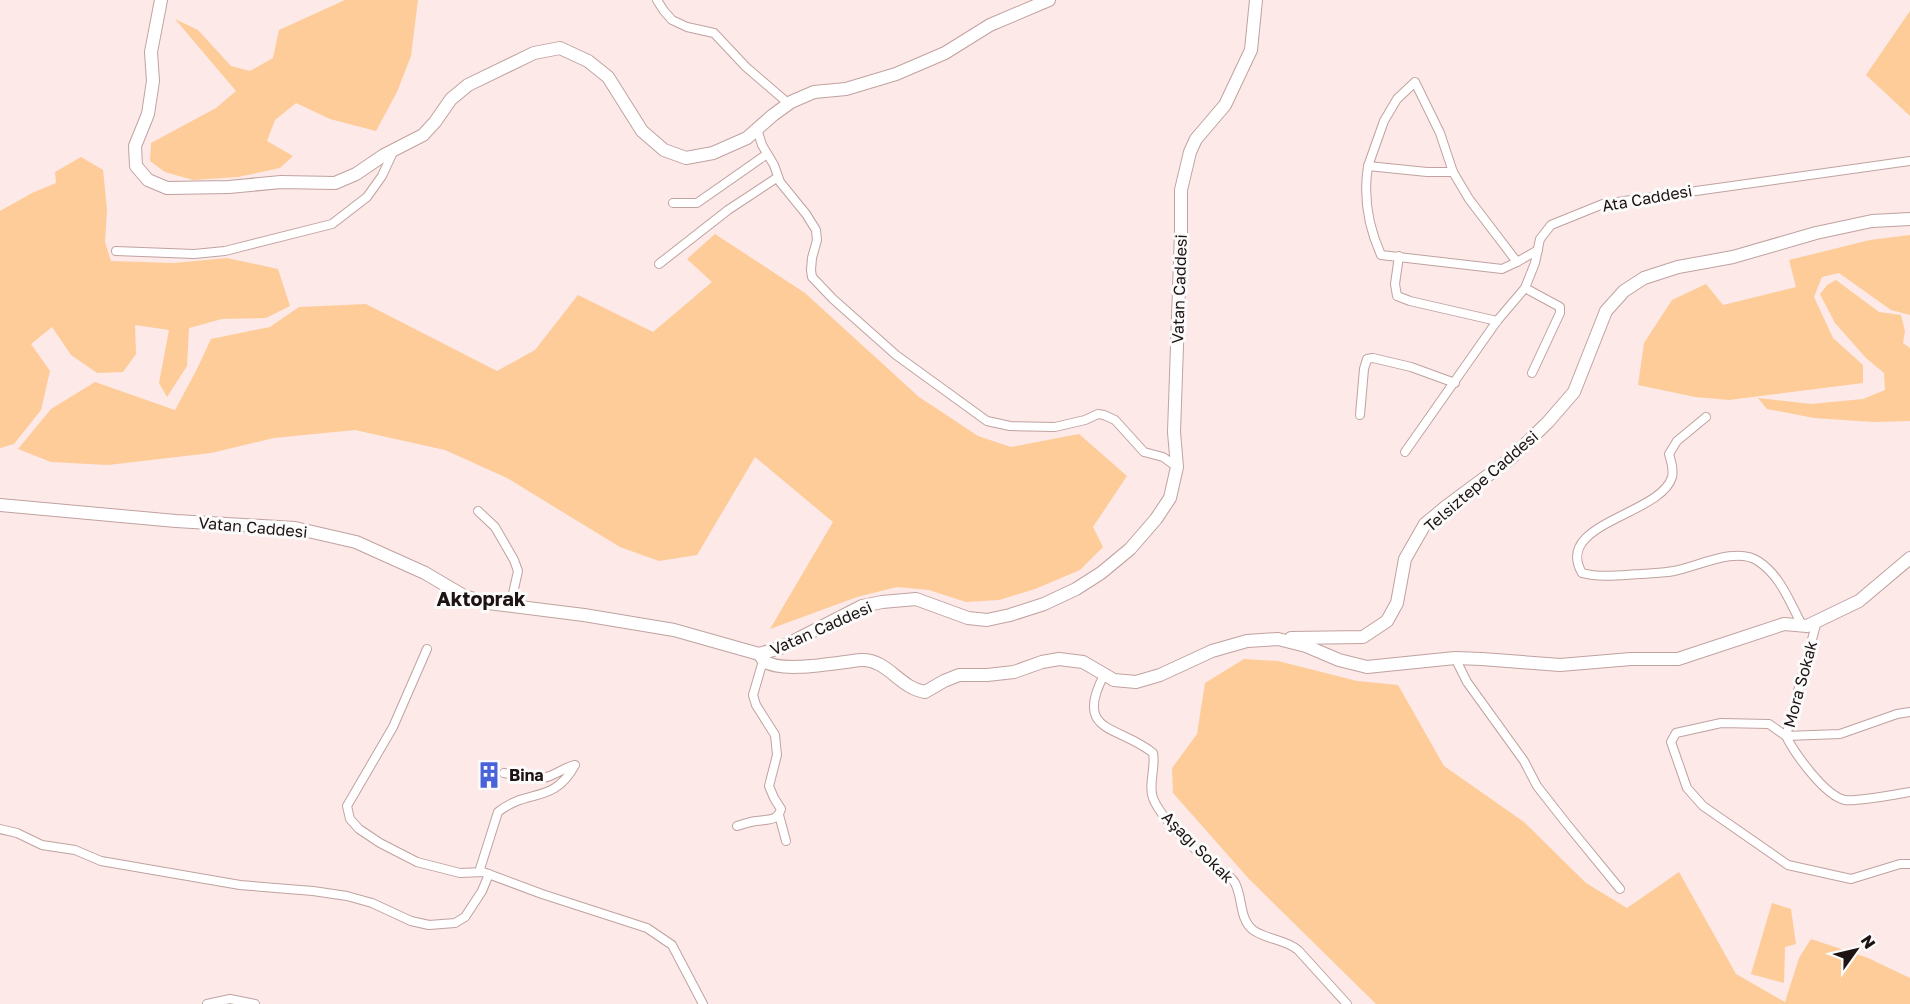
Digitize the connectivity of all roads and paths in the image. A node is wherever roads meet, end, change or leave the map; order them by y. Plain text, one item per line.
1 (161, 0) edge
2 (657, 0) edge
3 (1049, 0) edge
4 (1256, 0) edge
5 (789, 104) junction
6 (757, 129) junction
7 (394, 150) junction
8 (767, 154) junction
9 (1910, 161) edge
10 (1368, 166) junction
11 (1453, 172) junction
12 (778, 177) junction
13 (673, 203) dead end
14 (1910, 219) edge
15 (116, 250) dead end
16 (1538, 250) junction
17 (1399, 256) junction
18 (1517, 262) junction
19 (659, 264) dead end
20 (1525, 288) junction
21 (1497, 321) junction
22 (1532, 373) dead end
23 (1455, 383) junction
24 (1360, 415) dead end
25 (1706, 417) dead end
26 (1405, 452) dead end
27 (1177, 468) junction
28 (0, 505) edge
29 (478, 511) dead end
30 (1910, 558) edge
31 (510, 607) junction
32 (1817, 621) junction
33 (1802, 625) junction
34 (1278, 639) junction
35 (427, 648) dead end
36 (761, 657) junction
37 (1455, 658) junction
38 (1104, 675) junction
39 (1910, 712) edge
40 (1786, 736) junction
41 (504, 773) dead end
42 (1910, 792) edge
43 (779, 815) junction
44 (737, 826) dead end
45 (0, 829) edge
46 (786, 841) dead end
47 (1910, 864) edge
48 (478, 872) junction
49 (489, 874) junction
50 (1620, 889) dead end
51 (207, 1004) edge
52 (255, 1004) edge
53 (703, 1004) edge
54 (1347, 1004) edge

1 - 7 street
2 - 5 street
3 - 5 street
4 - 27 street, Vatan Caddesi
5 - 6 street
6 - 7 street
6 - 8 street
7 - 15 street
8 - 12 street
8 - 13 street
9 - 16 street, Ata Caddesi
10 - 11 street
10 - 11 street
10 - 17 street
11 - 18 street
12 - 19 street
12 - 27 street
14 - 34 street, Telsiztepe Caddesi
16 - 18 street
16 - 20 street, Ata Caddesi
17 - 18 street
17 - 21 street
20 - 21 street, Ata Caddesi
20 - 22 street
21 - 23 street, Ata Caddesi
23 - 24 street
23 - 26 street, Ata Caddesi
25 - 33 street
27 - 36 street, Vatan Caddesi
28 - 31 street, Vatan Caddesi
29 - 31 street
30 - 32 street
31 - 36 street, Vatan Caddesi
32 - 33 street
32 - 40 street, Mora Sokak
33 - 37 street
34 - 37 street
34 - 38 street
35 - 48 street
36 - 38 street
36 - 43 street
37 - 50 street
38 - 54 street, Aşağı Sokak
39 - 40 street
40 - 42 street, Mora Sokak
40 - 47 street
41 - 48 street
43 - 44 street
43 - 46 street
45 - 49 street
48 - 49 street
49 - 53 street
51 - 52 street

